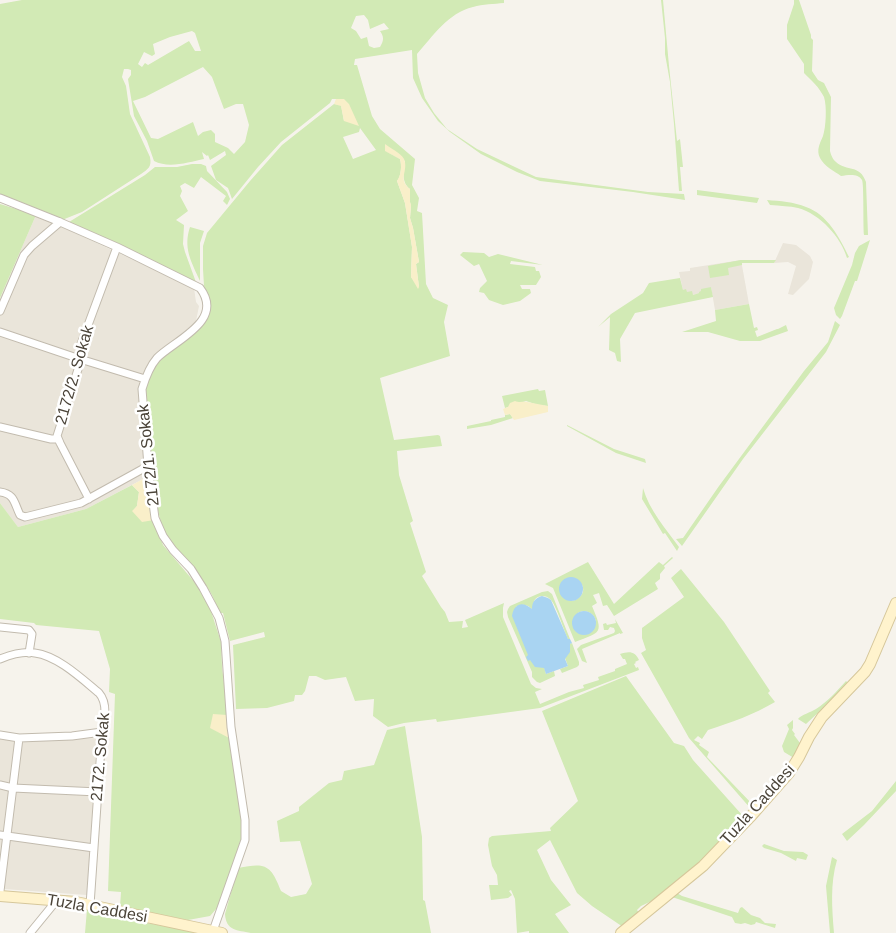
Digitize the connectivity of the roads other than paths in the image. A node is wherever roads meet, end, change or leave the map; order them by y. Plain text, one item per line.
1 (0, 198) edge
2 (60, 222) junction
3 (117, 247) junction
4 (0, 311) edge
5 (0, 332) edge
6 (80, 359) junction
7 (145, 379) junction
8 (0, 427) edge
9 (58, 439) junction
10 (148, 466) junction
11 (0, 492) edge
12 (89, 499) junction
13 (896, 603) edge
14 (0, 627) edge
15 (29, 653) junction
16 (0, 659) edge
17 (102, 732) junction
18 (0, 735) edge
19 (19, 738) junction
20 (0, 785) edge
21 (13, 788) junction
22 (98, 792) junction
23 (3, 835) edge
24 (94, 848) junction
25 (0, 891) edge
26 (0, 896) edge
27 (57, 900) junction
28 (90, 905) junction
29 (217, 932) edge
30 (625, 932) edge
31 (30, 933) edge

1 - 2 street, 2172/1. Sokak
2 - 3 street, 2172/1. Sokak
2 - 4 street
3 - 6 street, 2172/2. Sokak
3 - 7 street, 2172/1. Sokak
5 - 6 street
6 - 7 street
6 - 9 street, 2172/2. Sokak
7 - 10 street, 2172/1. Sokak
8 - 9 street
9 - 12 street, 2172/2. Sokak
10 - 12 street
10 - 29 street, 2172/1. Sokak
11 - 12 street
13 - 30 main road, Tuzla Caddesi
14 - 15 street
15 - 16 street, 2172. Sokak
15 - 17 street, 2172. Sokak
17 - 19 street
17 - 22 street, 2172. Sokak
18 - 19 street
19 - 21 street
20 - 21 street
21 - 22 street
21 - 23 street
22 - 24 street, 2172. Sokak
23 - 24 street
23 - 25 street
24 - 28 street, 2172. Sokak
26 - 27 main road, Tuzla Caddesi
27 - 28 main road, Tuzla Caddesi
27 - 31 street
28 - 29 main road, Tuzla Caddesi

